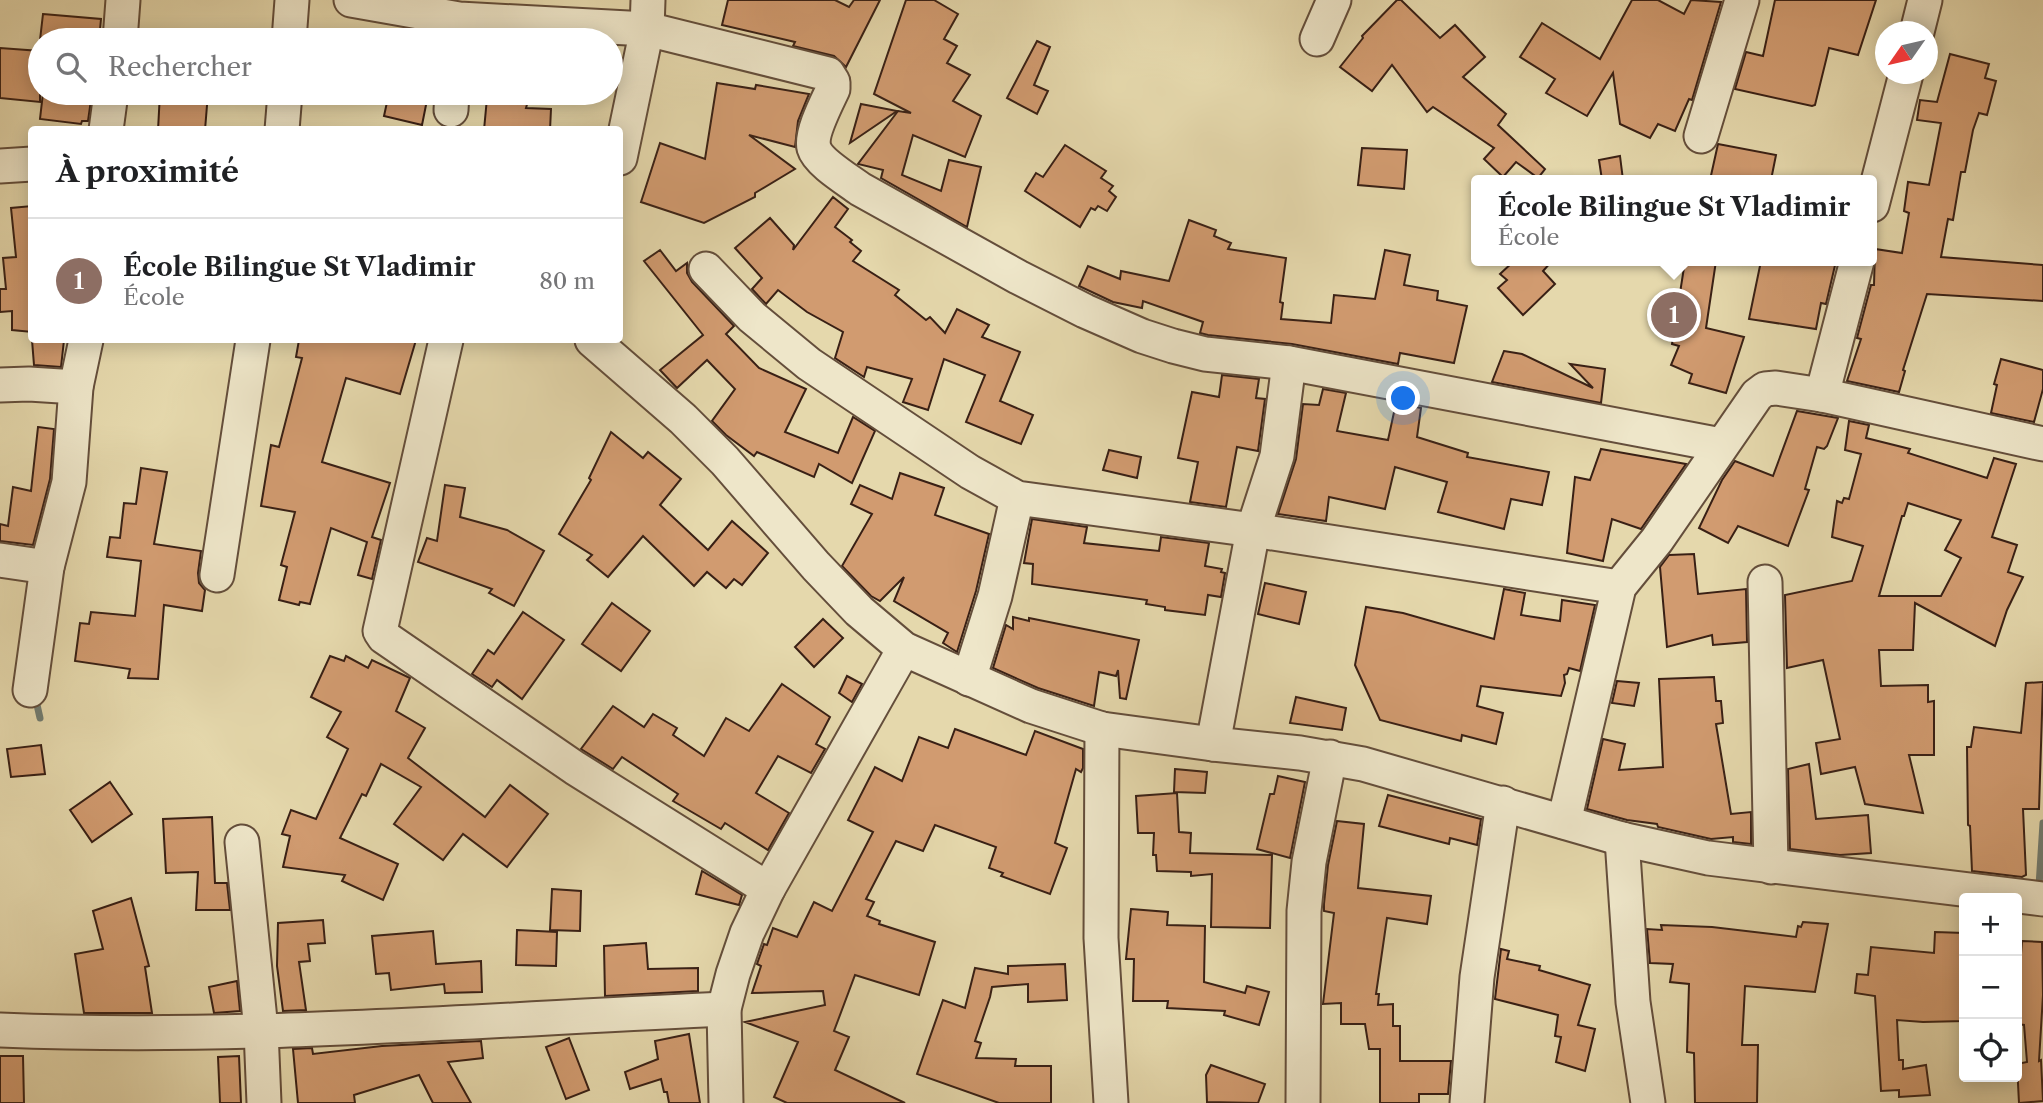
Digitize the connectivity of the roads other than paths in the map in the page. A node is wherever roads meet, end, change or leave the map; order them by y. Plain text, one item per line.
1 (123, 0) edge
2 (292, 0) edge
3 (351, 0) edge
4 (1334, 0) edge
5 (1742, 0) edge
6 (1926, 0) edge
7 (647, 15) edge
8 (459, 20) edge
9 (1920, 21) edge
10 (121, 28) edge
11 (290, 28) edge
12 (1317, 39) dead end
13 (1903, 84) edge
14 (109, 105) edge
15 (284, 105) edge
16 (107, 126) edge
17 (282, 126) edge
18 (1701, 136) dead end
19 (623, 142) edge
20 (28, 164) edge
21 (0, 166) edge
22 (1877, 186) edge
23 (1856, 266) edge
24 (706, 269) dead end
25 (85, 343) edge
26 (253, 343) edge
27 (445, 343) edge
28 (595, 343) edge
29 (1289, 363) junction
30 (0, 385) edge
31 (76, 387) junction
32 (1822, 395) junction
33 (2043, 444) edge
34 (1721, 445) junction
35 (1017, 498) junction
36 (1253, 530) junction
37 (0, 560) edge
38 (47, 567) junction
39 (217, 575) dead end
40 (1765, 582) dead end
41 (1619, 587) junction
42 (904, 649) junction
43 (969, 679) junction
44 (30, 690) dead end
45 (1102, 729) junction
46 (1213, 744) junction
47 (1330, 757) junction
48 (1503, 803) junction
49 (1564, 822) junction
50 (1622, 839) junction
51 (242, 842) dead end
52 (1771, 867) junction
53 (768, 889) junction
54 (2043, 899) edge
55 (724, 1009) junction
56 (0, 1030) edge
57 (261, 1030) junction
58 (264, 1103) edge
59 (726, 1103) edge
60 (1111, 1103) edge
61 (1303, 1103) edge
62 (1467, 1103) edge
63 (1648, 1103) edge

1 - 10 street
2 - 11 street
3 - 8 street
4 - 12 street
5 - 18 street
6 - 9 street
7 - 8 street
7 - 19 street
7 - 29 street
13 - 22 street
14 - 16 street
15 - 17 street
20 - 21 street
23 - 32 street
24 - 35 street
25 - 31 street
26 - 39 street
27 - 53 street
28 - 42 street
29 - 34 street
29 - 36 street
30 - 31 street
31 - 38 street
32 - 33 street
32 - 34 street
34 - 41 street
35 - 36 street
35 - 43 street
36 - 41 street
36 - 46 street
37 - 38 street
38 - 44 street
40 - 52 street
41 - 49 street
42 - 43 street
42 - 53 street
43 - 45 street
45 - 46 street
45 - 60 street
46 - 47 street
47 - 48 street
47 - 61 street
48 - 49 street
48 - 62 street
49 - 50 street
50 - 52 street
50 - 63 street
51 - 57 street
52 - 54 street
53 - 55 street
55 - 57 street
55 - 59 street
56 - 57 street
57 - 58 street

